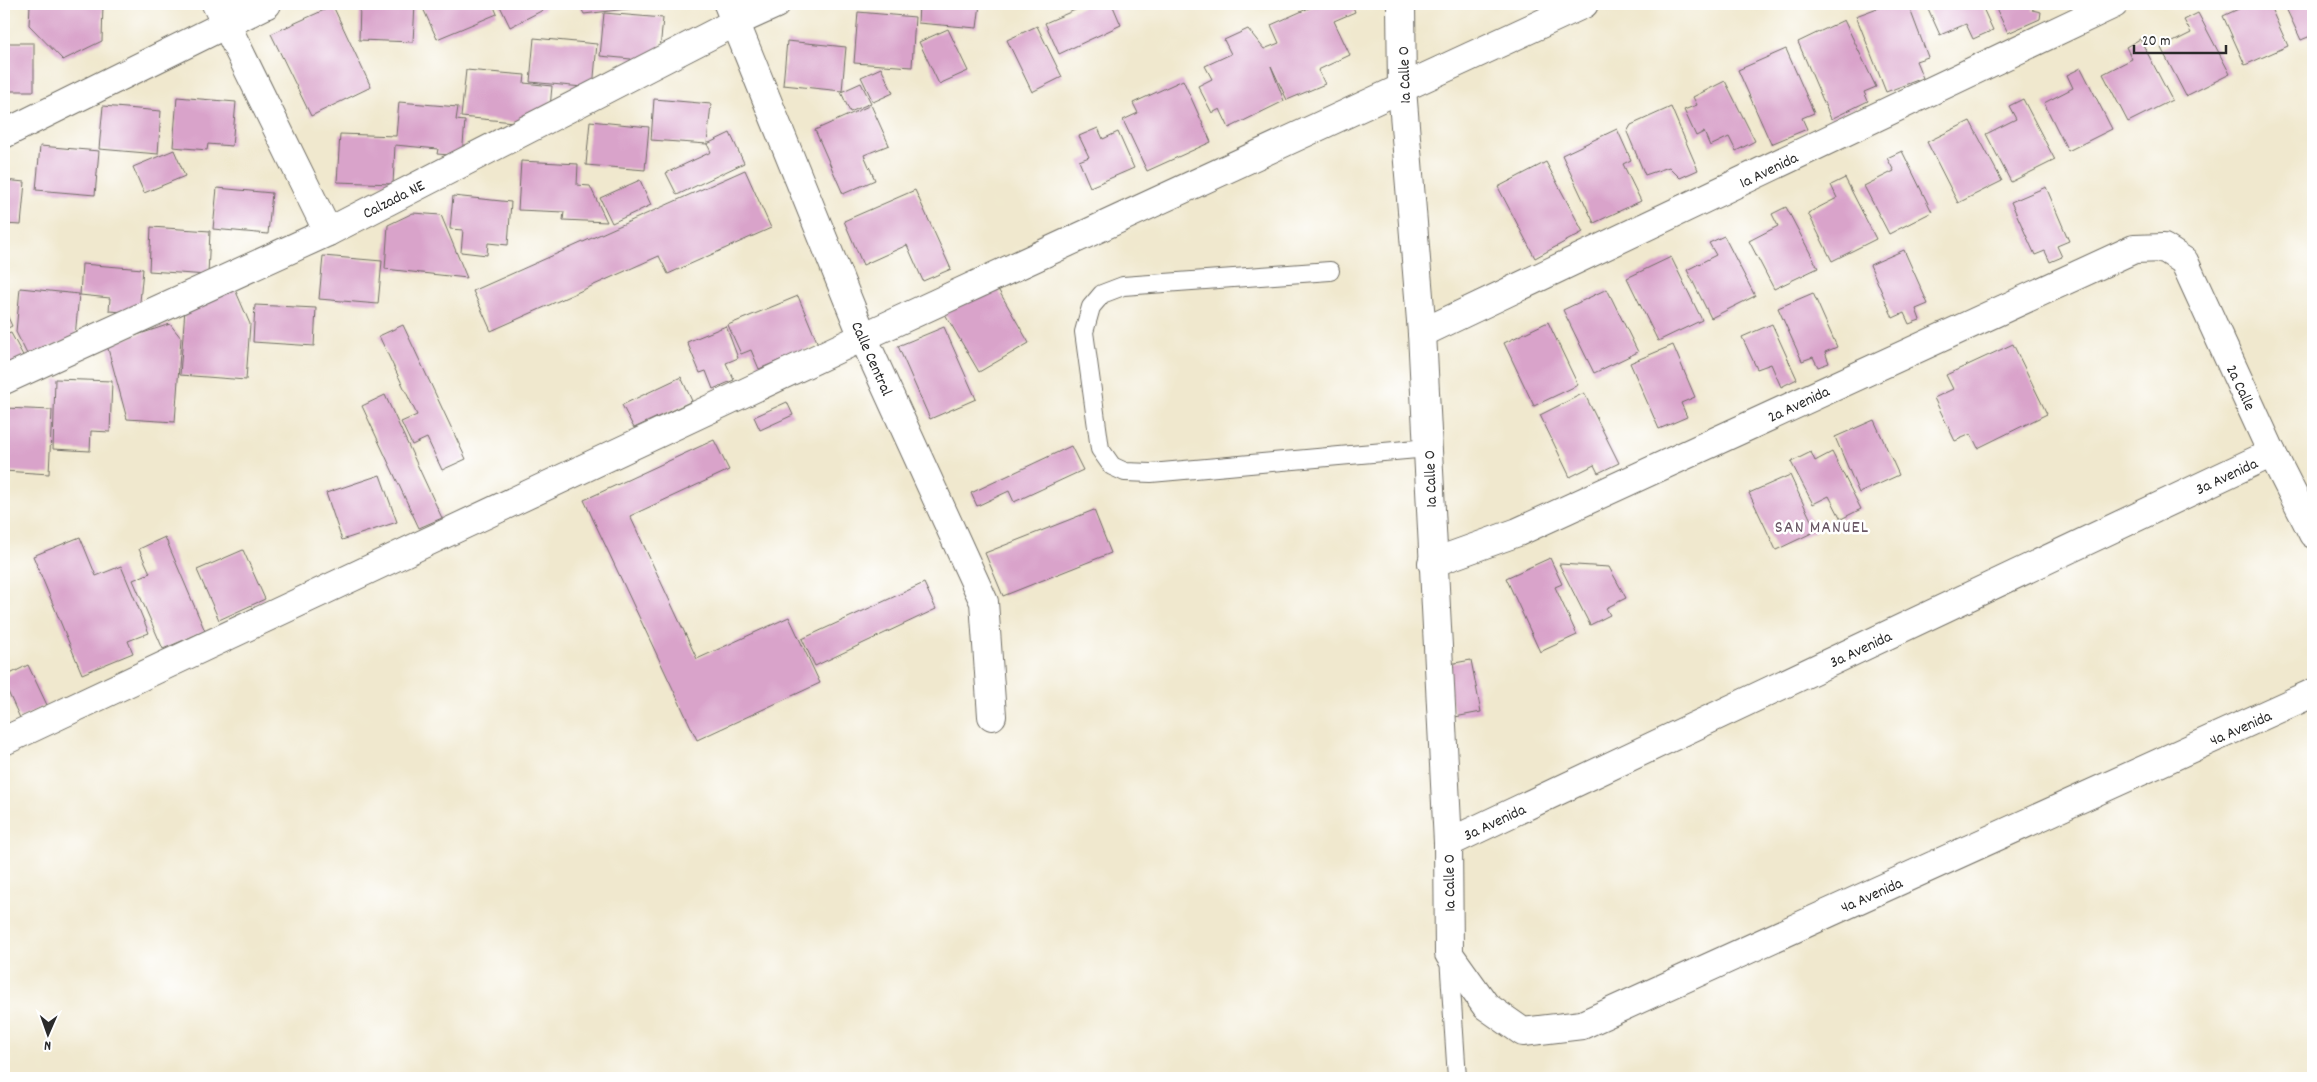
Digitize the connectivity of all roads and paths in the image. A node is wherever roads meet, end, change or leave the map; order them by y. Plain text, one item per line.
1 (267, 4) edge
2 (776, 4) edge
3 (1401, 4) edge
4 (1584, 4) edge
5 (2114, 4) edge
6 (732, 13) edge
7 (220, 14) edge
8 (1402, 89) junction
9 (4, 134) edge
10 (328, 232) junction
11 (2164, 248) joint
12 (1330, 271) dead end
13 (1422, 334) junction
14 (864, 337) junction
15 (4, 380) edge
16 (1428, 448) junction
17 (2272, 453) junction
18 (2313, 534) edge
19 (1432, 563) junction
20 (2313, 694) edge
21 (992, 716) dead end
22 (4, 741) edge
23 (1448, 843) junction
24 (1449, 954) junction
25 (1457, 1078) edge

1 - 7 street
2 - 6 street, Calzada NE
3 - 8 street, 1a Calle O
4 - 8 street
5 - 13 street, 1a Avenida
6 - 10 street, Calzada NE
6 - 14 street, Calle Central
7 - 9 street
7 - 10 street
8 - 13 street, 1a Calle O
8 - 14 street
10 - 15 street, Calzada NE
11 - 17 street, 2a Calle
11 - 19 street, 2a Avenida
12 - 16 lane
13 - 16 street, 1a Calle O
14 - 21 street, Calle Central
14 - 22 street
16 - 19 street, 1a Calle O
17 - 18 street, 2a Calle
17 - 23 street, 3a Avenida
19 - 23 street, 1a Calle O
20 - 24 street, 4a Avenida
23 - 24 street, 1a Calle O
24 - 25 lane

